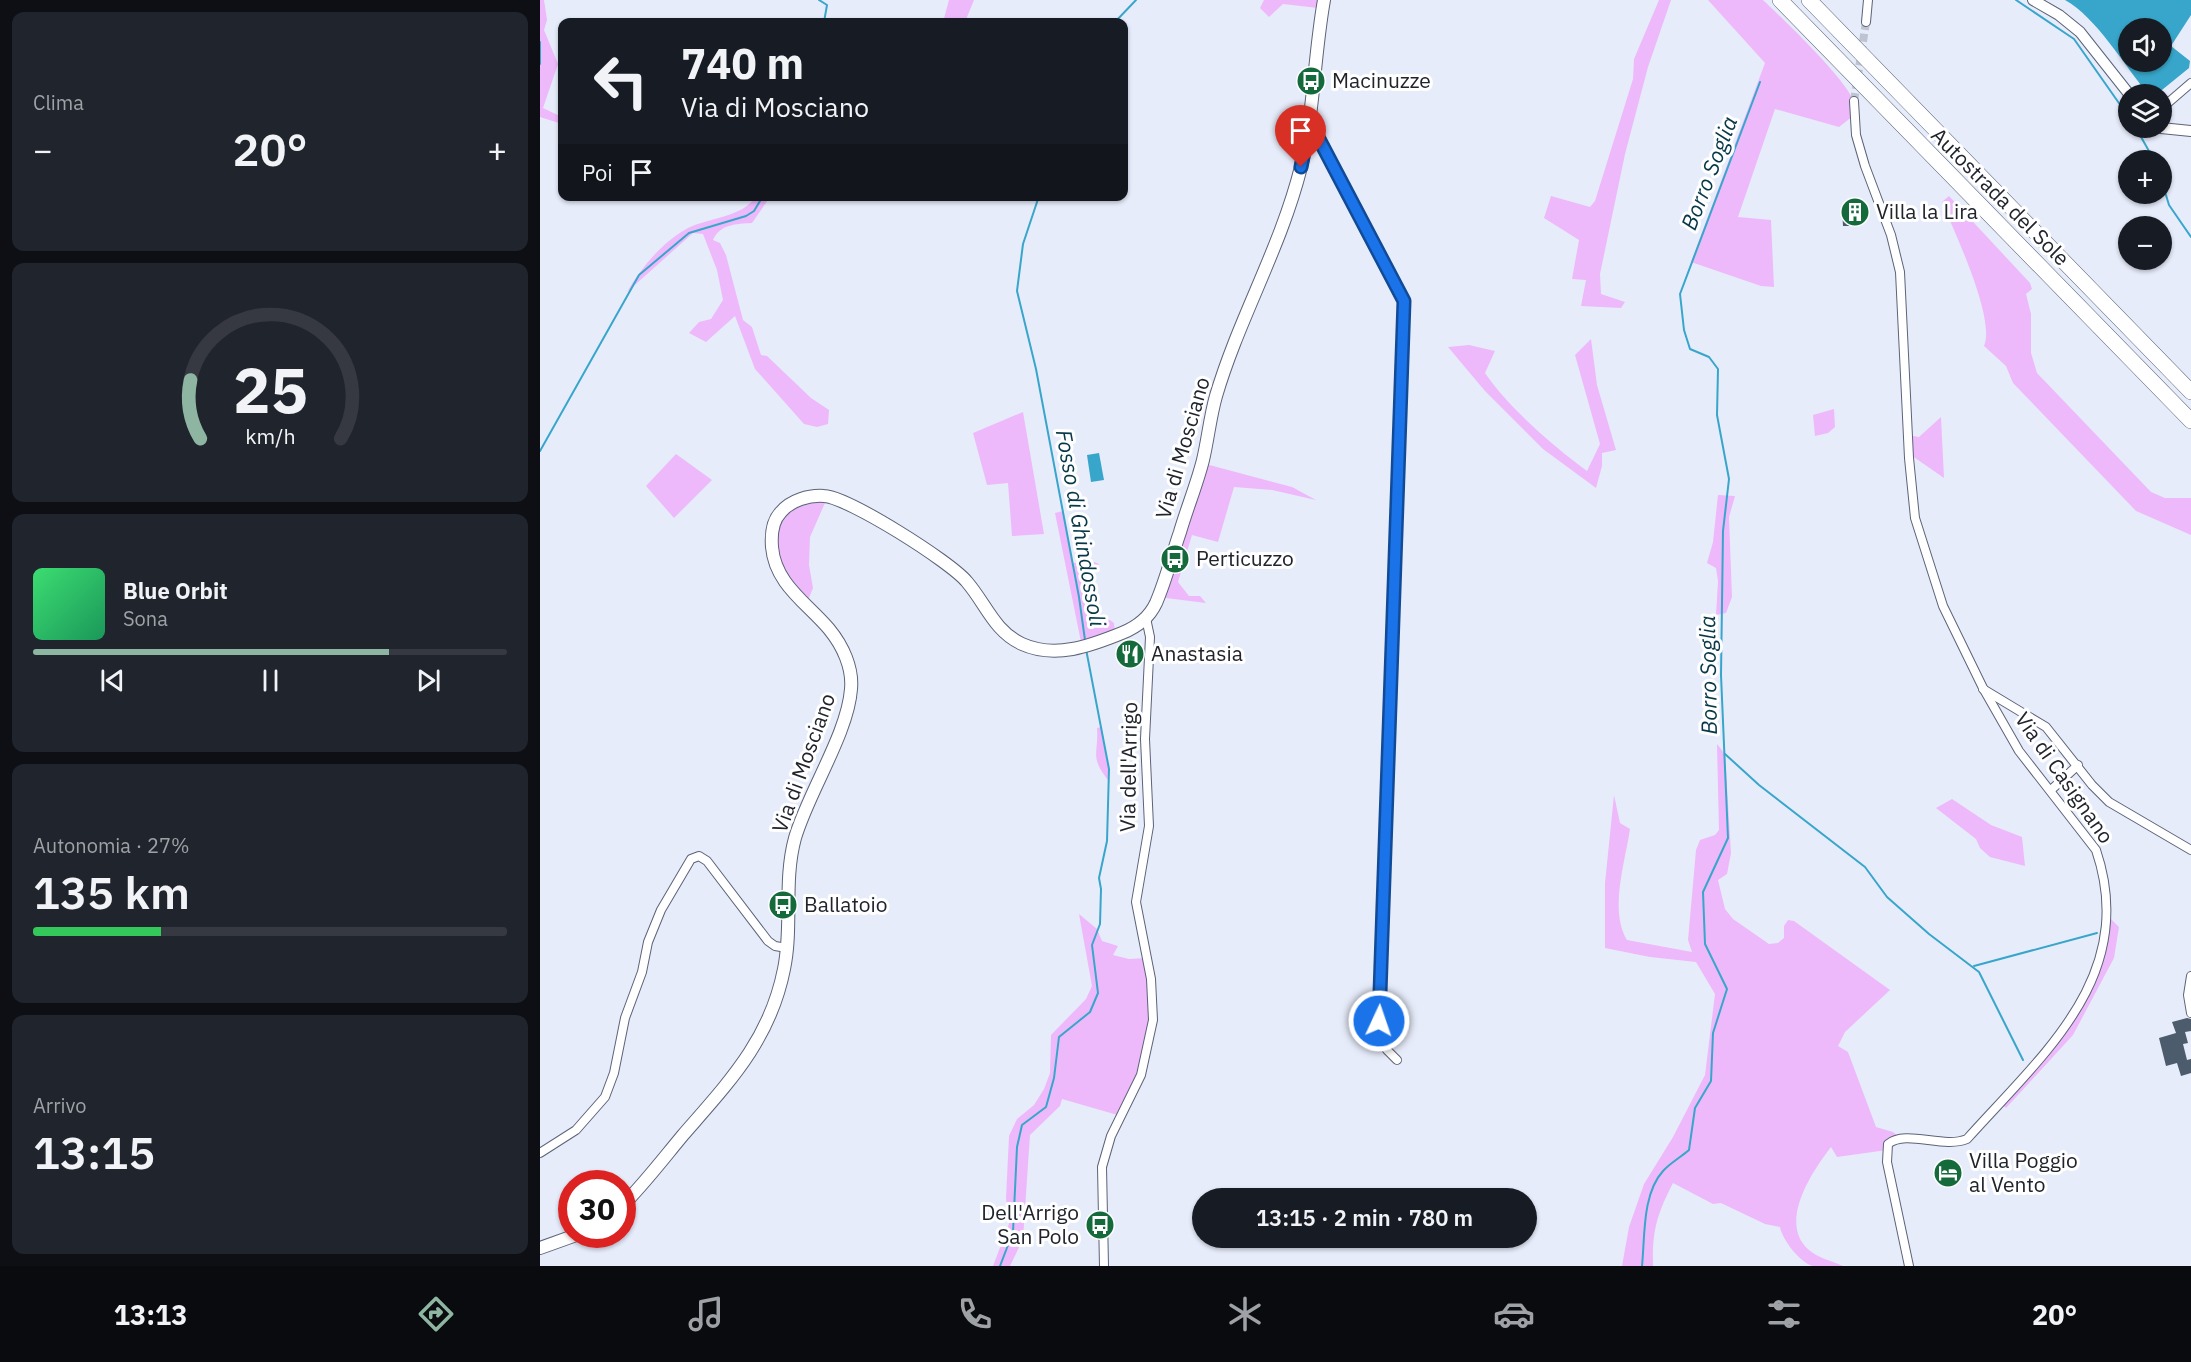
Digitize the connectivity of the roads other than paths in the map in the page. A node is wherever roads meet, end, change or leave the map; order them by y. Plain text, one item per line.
1 (1324, 0) edge
2 (1780, 0) edge
3 (1809, 0) edge
4 (1868, 0) edge
5 (2033, 0) edge
6 (1866, 22) tunnel mouth
7 (2191, 83) edge
8 (2121, 84) edge
9 (2172, 99) edge
10 (1854, 101) tunnel mouth
11 (1310, 122) junction
12 (2172, 129) edge
13 (2191, 131) edge
14 (2191, 392) edge
15 (2191, 421) edge
16 (1146, 618) junction
17 (1983, 688) junction
18 (2078, 765) junction
19 (2050, 790) junction
20 (2191, 850) edge
21 (787, 948) junction
22 (2191, 976) edge
23 (2191, 1013) edge
24 (1397, 1060) dead end
25 (540, 1153) edge
26 (636, 1190) edge
27 (558, 1242) edge
28 (540, 1248) edge
29 (1104, 1266) edge
30 (1909, 1266) edge

1 - 11 main road, Via di Mosciano
2 - 15 highway, Autostrada del Sole
3 - 14 highway, Autostrada del Sole
4 - 6 street
5 - 8 street
7 - 9 street
10 - 17 street, Via di Casignano
11 - 16 main road, Via di Mosciano
11 - 24 street
12 - 13 street
16 - 21 main road, Via di Mosciano
16 - 29 street, Via dell'Arrigo
17 - 18 street
17 - 19 street, Via di Casignano
18 - 19 street
18 - 20 street
19 - 30 street, Via di Casignano
21 - 25 street
21 - 26 main road, Via di Mosciano
22 - 23 street
27 - 28 main road

